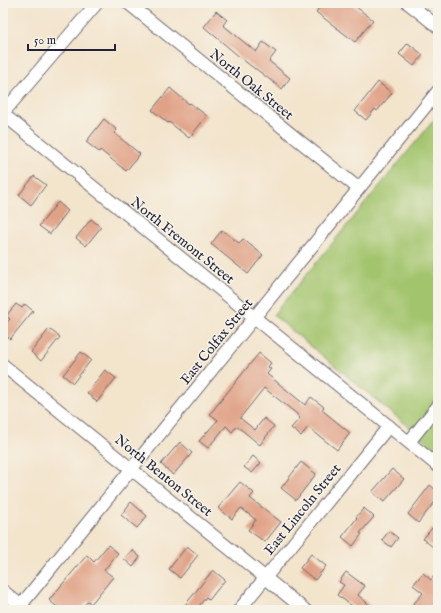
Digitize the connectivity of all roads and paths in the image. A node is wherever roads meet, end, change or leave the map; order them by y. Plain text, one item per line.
1 (97, 3) edge
2 (128, 3) edge
3 (408, 3) edge
4 (438, 28) edge
5 (438, 91) edge
6 (3, 113) edge
7 (358, 188) junction
8 (255, 317) junction
9 (3, 365) edge
10 (438, 406) edge
11 (389, 426) junction
12 (408, 442) junction
13 (437, 464) edge
14 (132, 469) junction
15 (266, 577) junction
16 (3, 591) edge
17 (21, 609) edge
18 (239, 610) edge
19 (305, 610) edge

1 - 6 street
2 - 7 street, North Oak Street
3 - 4 street
5 - 7 street, East Colfax Street
6 - 8 street, North Fremont Street
7 - 8 street, East Colfax Street
8 - 11 street, North Fremont Street
8 - 14 street, East Colfax Street
9 - 14 street, North Benton Street
10 - 12 street
11 - 12 street, North Fremont Street
11 - 15 street, East Lincoln Street
12 - 13 street, North Fremont Street
14 - 15 street, North Benton Street
14 - 17 street, East Colfax Street
15 - 18 street, East Lincoln Street
15 - 19 street, North Benton Street
16 - 17 street

